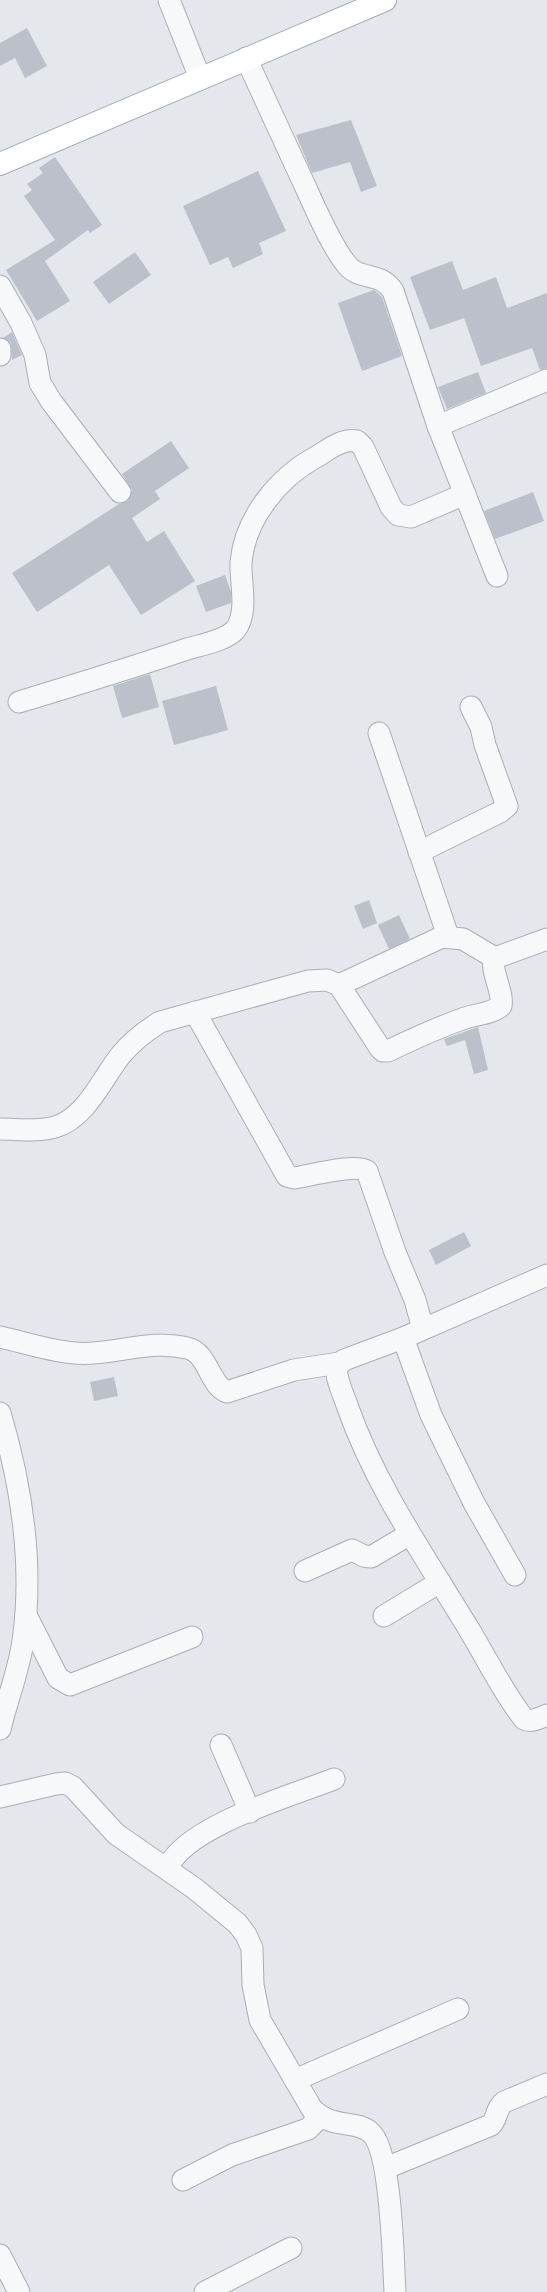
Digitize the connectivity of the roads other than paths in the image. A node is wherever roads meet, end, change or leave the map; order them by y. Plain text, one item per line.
1 (169, 0) edge
2 (385, 0) edge
3 (246, 58) junction
4 (200, 78) junction
5 (0, 164) edge
6 (2, 294) edge
7 (0, 349) edge
8 (0, 355) edge
9 (547, 380) edge
10 (438, 426) junction
11 (120, 492) dead end
12 (465, 494) junction
13 (497, 576) dead end
14 (19, 702) dead end
15 (471, 707) dead end
16 (379, 733) dead end
17 (419, 852) junction
18 (448, 936) junction
19 (547, 939) edge
20 (495, 958) junction
21 (339, 985) junction
22 (195, 1012) junction
23 (0, 1129) edge
24 (547, 1275) edge
25 (422, 1329) junction
26 (0, 1337) edge
27 (403, 1338) junction
28 (339, 1363) junction
29 (0, 1413) edge
30 (410, 1534) junction
31 (305, 1571) dead end
32 (515, 1576) dead end
33 (440, 1582) junction
34 (26, 1615) junction
35 (384, 1616) dead end
36 (192, 1637) dead end
37 (547, 1715) edge
38 (0, 1729) edge
39 (221, 1745) dead end
40 (334, 1779) dead end
41 (0, 1797) edge
42 (250, 1812) junction
43 (171, 1861) junction
44 (458, 2009) dead end
45 (295, 2080) junction
46 (547, 2084) edge
47 (320, 2117) junction
48 (386, 2168) junction
49 (182, 2180) dead end
50 (291, 2248) dead end
51 (0, 2255) edge
52 (19, 2292) edge
53 (205, 2292) edge
54 (395, 2292) edge

1 - 4 street
2 - 3 main road
3 - 4 main road
3 - 10 street
4 - 5 main road
6 - 11 street
7 - 8 street
9 - 10 street
10 - 12 street
12 - 13 street
12 - 14 street
15 - 17 street
16 - 17 street
17 - 18 street
18 - 20 street
18 - 21 street
19 - 20 street
20 - 21 street
21 - 22 street
22 - 23 street
22 - 25 street
24 - 25 street
25 - 27 street
26 - 28 street
27 - 28 street
27 - 32 street
28 - 30 street
29 - 34 street
30 - 31 street
30 - 33 street
33 - 35 street
33 - 37 street
34 - 36 street
34 - 38 street
39 - 42 street
40 - 42 street
41 - 43 street
42 - 43 street
43 - 45 street
44 - 45 street
45 - 47 street
46 - 48 street
47 - 48 street
47 - 49 street
48 - 54 street
50 - 53 street
51 - 52 street

